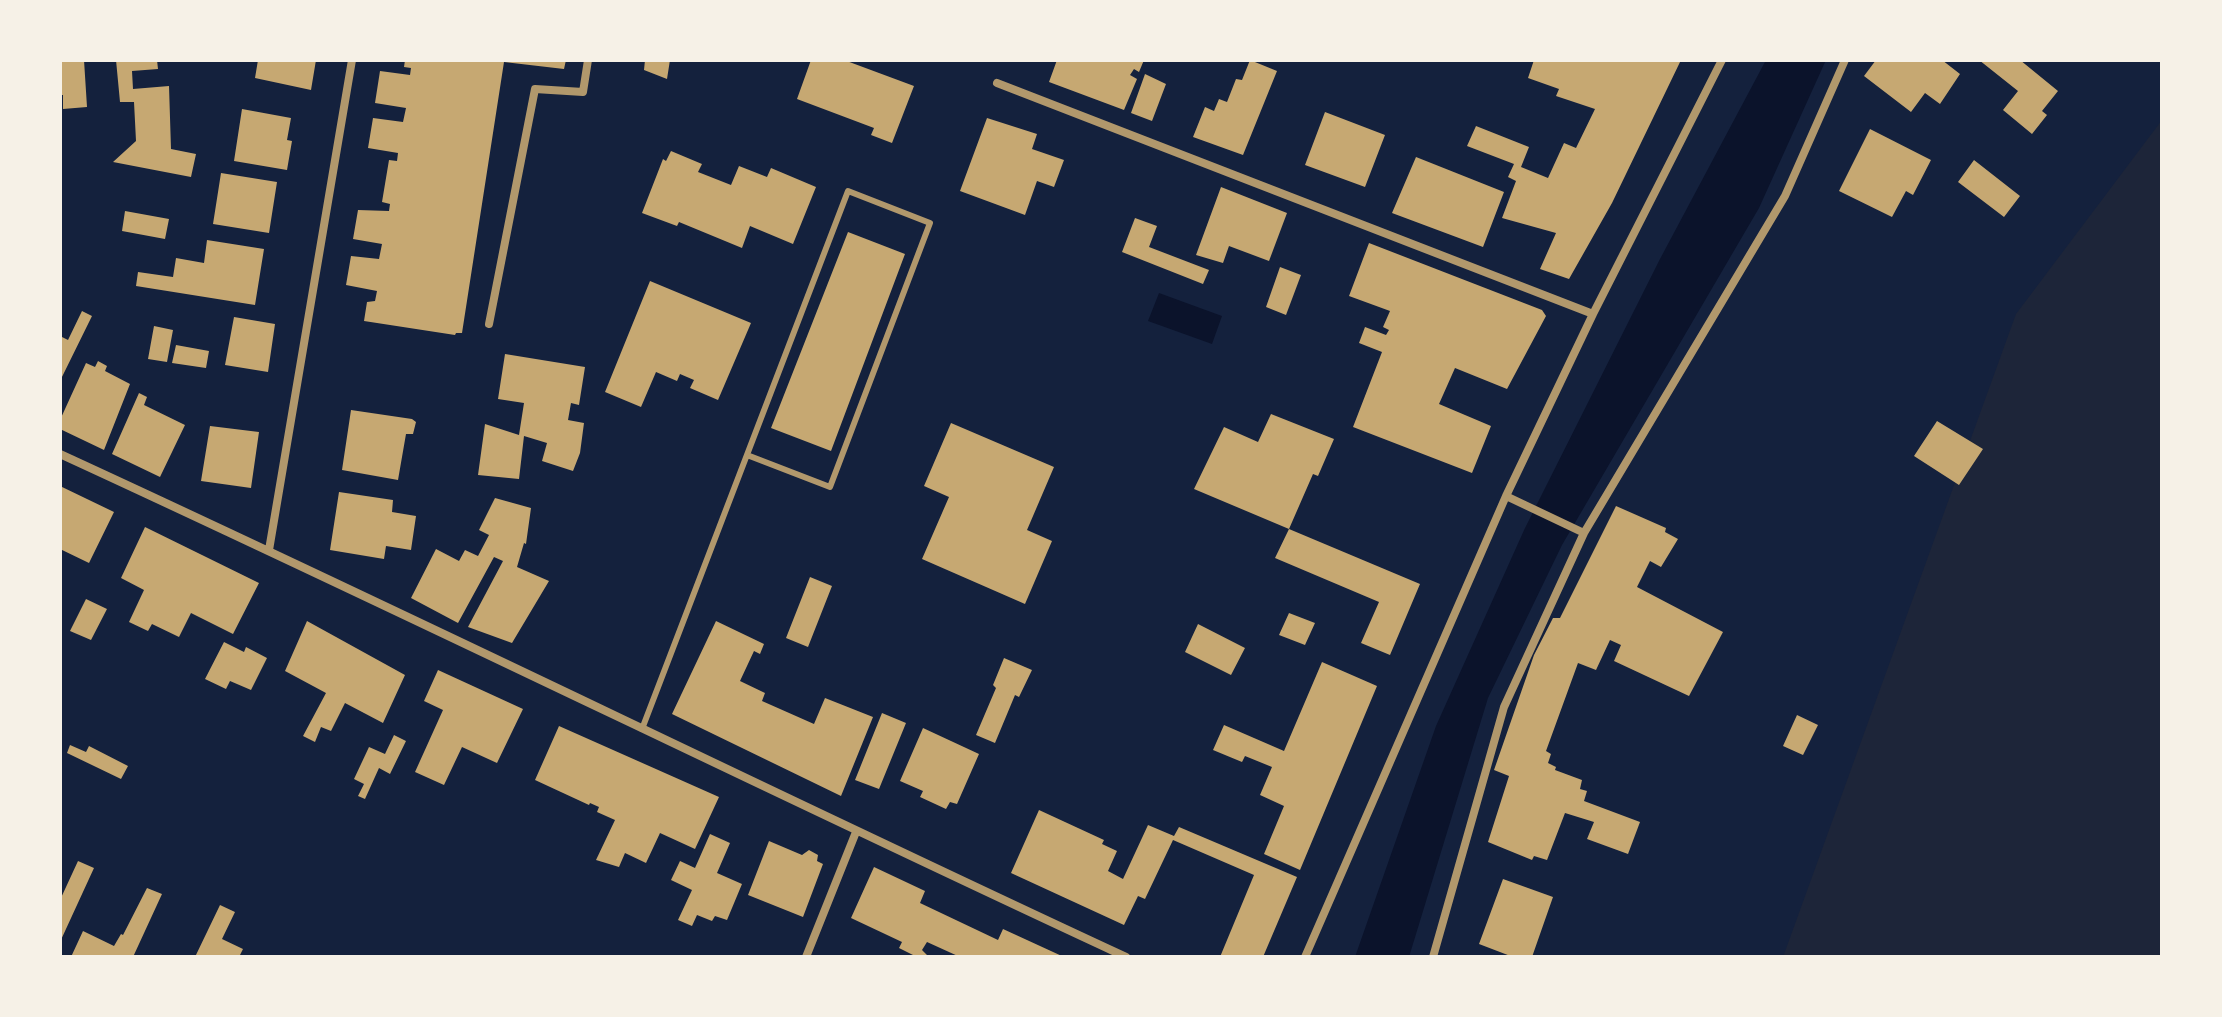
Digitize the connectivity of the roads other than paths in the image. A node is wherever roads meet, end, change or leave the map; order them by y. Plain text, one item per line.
1 (352, 60) edge
2 (588, 60) edge
3 (1722, 60) edge
4 (1845, 60) edge
5 (997, 83) dead end
6 (1593, 314) junction
7 (489, 324) dead end
8 (60, 454) edge
9 (747, 455) junction
10 (1506, 496) junction
11 (1584, 533) junction
12 (269, 550) junction
13 (642, 729) junction
14 (856, 832) junction
15 (806, 957) edge
16 (1126, 957) edge
17 (1305, 957) edge
18 (1433, 957) edge

1 - 12 street
2 - 7 street
3 - 6 street
4 - 11 street
5 - 6 street
6 - 10 street
8 - 12 street
9 - 9 lane
9 - 13 lane
10 - 11 street
10 - 17 street
11 - 18 street
12 - 13 street
13 - 14 street
14 - 15 street
14 - 16 street

